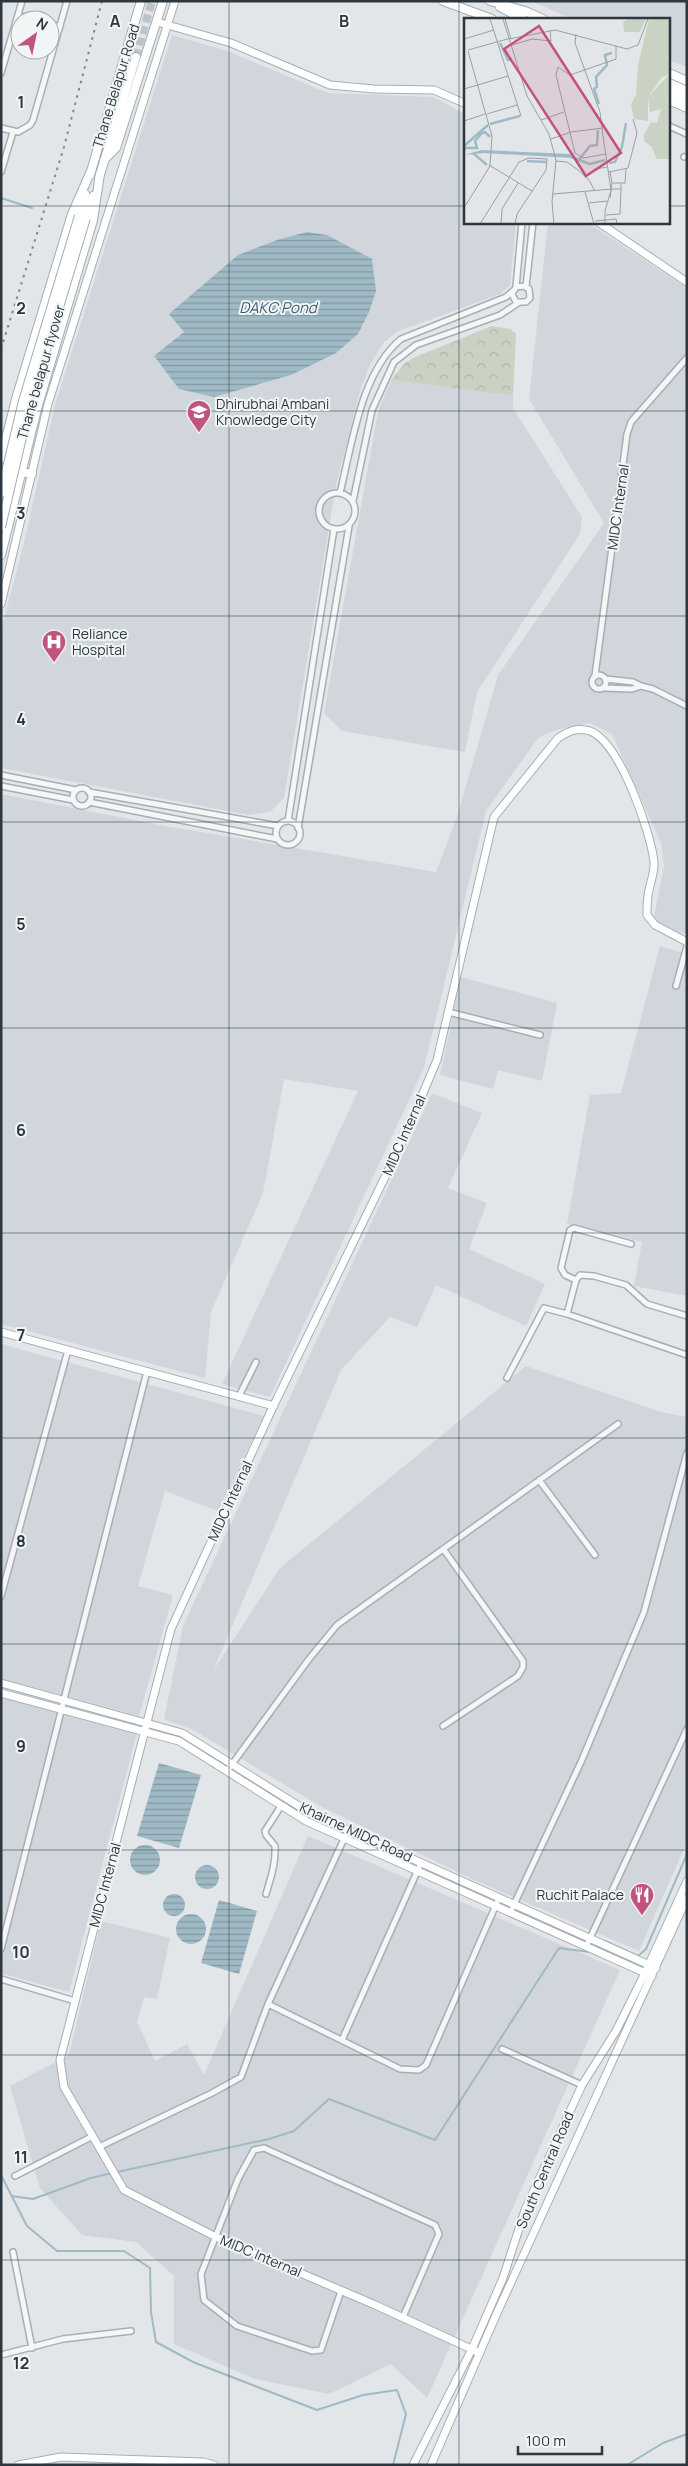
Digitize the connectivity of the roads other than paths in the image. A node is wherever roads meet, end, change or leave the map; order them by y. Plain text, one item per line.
1 (67, 1) edge
2 (142, 1) edge
3 (163, 1) edge
4 (175, 1) edge
5 (442, 1) edge
6 (490, 1) edge
7 (484, 17) edge
8 (520, 18) edge
9 (541, 18) edge
10 (157, 22) junction
11 (167, 25) junction
12 (60, 27) edge
13 (10, 42) edge
14 (136, 57) tunnel mouth
15 (50, 60) edge
16 (1, 73) edge
17 (670, 73) edge
18 (687, 81) edge
19 (670, 83) edge
20 (670, 91) edge
21 (687, 91) edge
22 (687, 98) edge
23 (670, 100) edge
24 (464, 103) edge
25 (687, 108) edge
26 (670, 126) edge
27 (1, 128) edge
28 (13, 132) junction
29 (687, 134) edge
30 (104, 160) junction
31 (91, 171) junction
32 (1, 172) edge
33 (100, 174) junction
34 (83, 217) junction
35 (522, 224) edge
36 (532, 224) edge
37 (601, 224) edge
38 (687, 282) edge
39 (526, 287) junction
40 (515, 289) junction
41 (518, 303) junction
42 (687, 358) edge
43 (1, 459) edge
44 (1, 468) edge
45 (21, 472) junction
46 (32, 474) junction
47 (1, 479) edge
48 (19, 482) junction
49 (30, 485) junction
50 (1, 492) edge
51 (340, 493) junction
52 (353, 501) junction
53 (348, 526) junction
54 (1, 527) edge
55 (334, 530) junction
56 (1, 555) edge
57 (1, 604) edge
58 (595, 676) junction
59 (606, 679) junction
60 (641, 686) junction
61 (604, 688) junction
62 (687, 706) edge
63 (1, 775) edge
64 (1, 786) edge
65 (76, 790) junction
66 (89, 792) junction
67 (73, 800) junction
68 (89, 802) junction
69 (288, 821) junction
70 (278, 826) junction
71 (298, 828) junction
72 (277, 839) junction
73 (687, 942) edge
74 (687, 946) edge
75 (676, 986) dead end
76 (448, 1012) junction
77 (540, 1035) dead end
78 (632, 1244) dead end
79 (576, 1280) junction
80 (567, 1314) junction
81 (687, 1316) edge
82 (1, 1332) edge
83 (68, 1350) junction
84 (687, 1355) edge
85 (256, 1362) dead end
86 (147, 1371) junction
87 (507, 1378) dead end
88 (239, 1396) junction
89 (274, 1406) junction
90 (618, 1424) dead end
91 (687, 1452) edge
92 (538, 1480) junction
93 (444, 1550) junction
94 (595, 1555) dead end
95 (1, 1596) edge
96 (1, 1683) edge
97 (1, 1693) edge
98 (64, 1700) junction
99 (62, 1709) junction
100 (147, 1723) junction
101 (443, 1726) dead end
102 (687, 1729) edge
103 (145, 1732) junction
104 (232, 1764) junction
105 (227, 1771) junction
106 (281, 1806) junction
107 (348, 1830) junction
108 (344, 1838) junction
109 (422, 1863) junction
110 (418, 1871) junction
111 (687, 1881) edge
112 (266, 1894) dead end
113 (500, 1898) junction
114 (687, 1898) edge
115 (514, 1904) junction
116 (496, 1906) junction
117 (510, 1913) junction
118 (590, 1939) junction
119 (586, 1947) junction
120 (1, 1949) edge
121 (652, 1966) junction
122 (649, 1974) junction
123 (1, 1979) edge
124 (75, 2001) junction
125 (268, 2004) junction
126 (342, 2040) junction
127 (502, 2049) dead end
128 (582, 2085) junction
129 (93, 2136) junction
130 (99, 2147) junction
131 (15, 2176) dead end
132 (216, 2237) junction
133 (13, 2252) dead end
134 (341, 2290) junction
135 (403, 2317) junction
136 (131, 2331) dead end
137 (32, 2348) junction
138 (472, 2349) junction
139 (480, 2353) junction
140 (1, 2355) edge
141 (18, 2465) edge
142 (214, 2465) edge
143 (413, 2465) edge
144 (431, 2465) edge

1 - 12 street
2 - 31 main road, Thane Belapur Road
3 - 10 main road, Thane Belapur Road
4 - 11 street
5 - 7 main road
6 - 8 main road
6 - 9 main road
10 - 11 street
10 - 30 main road, Thane Belapur Road
11 - 24 street
11 - 46 street
13 - 16 street
14 - 30 main road
15 - 28 street
17 - 18 main road
19 - 21 main road
20 - 22 main road
23 - 25 main road
26 - 29 street
27 - 28 street
28 - 32 street
30 - 33 main road, Thane Belapur Road
31 - 34 main road
31 - 43 main road
33 - 34 main road
33 - 45 main road
34 - 50 main road, Thane belapur flyover, bridge
34 - 54 main road, Thane belapur flyover, bridge
35 - 40 street
36 - 39 street
37 - 38 street
39 - 40 street
39 - 41 street
40 - 41 street
40 - 51 street
41 - 52 street
42 - 58 street, MIDC Internal
44 - 45 main road
45 - 46 main road
45 - 48 main road
46 - 49 street
47 - 48 street
48 - 49 street
48 - 56 main road
49 - 57 street
51 - 52 street
51 - 55 street
52 - 53 street
53 - 55 street
53 - 71 street
55 - 69 street
58 - 59 street
58 - 61 street
59 - 60 street
59 - 61 street
60 - 61 street
60 - 62 street
63 - 65 street
64 - 67 street
65 - 66 street
65 - 67 street
66 - 68 street
66 - 70 street
67 - 68 street
68 - 72 street
69 - 70 street
69 - 71 street
70 - 72 street
71 - 72 street
73 - 76 street, MIDC Internal
74 - 75 street
76 - 77 street
76 - 89 street, MIDC Internal
78 - 79 street
79 - 80 street
79 - 81 street
80 - 84 street
80 - 87 street
82 - 83 street
83 - 86 street
83 - 95 street
85 - 88 street
86 - 88 street
86 - 98 street
88 - 89 street
89 - 100 street, MIDC Internal
90 - 92 street
91 - 115 street
92 - 93 street
92 - 94 street
93 - 101 street
93 - 104 street
96 - 98 street, Khairne MIDC Road
97 - 99 street, Khairne MIDC Road
98 - 99 street
98 - 100 street, Khairne MIDC Road
99 - 103 street, Khairne MIDC Road
99 - 120 street
100 - 103 street, MIDC Internal
100 - 104 street, Khairne MIDC Road
102 - 118 street
103 - 105 street, Khairne MIDC Road
103 - 124 street, MIDC Internal
104 - 105 street
104 - 107 street, Khairne MIDC Road
105 - 106 street, Khairne MIDC Road
106 - 108 street, Khairne MIDC Road
106 - 112 street
107 - 108 street
107 - 109 street, Khairne MIDC Road
108 - 110 street, Khairne MIDC Road
108 - 125 street
109 - 110 street
109 - 113 street, Khairne MIDC Road
110 - 116 street, Khairne MIDC Road
110 - 126 street
111 - 121 street, South Central Road
113 - 115 street, Khairne MIDC Road
113 - 116 street
114 - 121 street, South Central Road
115 - 117 street
115 - 118 street, Khairne MIDC Road
116 - 117 street, Khairne MIDC Road
116 - 126 street
117 - 119 street, Khairne MIDC Road
118 - 119 street
118 - 121 street, Khairne MIDC Road
119 - 122 street, Khairne MIDC Road
121 - 122 street, South Central Road
122 - 128 street, South Central Road
122 - 139 street, South Central Road
123 - 124 street
124 - 129 street, MIDC Internal
125 - 126 street
125 - 130 street
127 - 128 street
128 - 138 street, South Central Road
129 - 130 street, MIDC Internal
129 - 131 street
130 - 132 street, MIDC Internal
132 - 134 street, MIDC Internal
132 - 134 street
132 - 135 street
133 - 137 street
134 - 135 street, MIDC Internal
135 - 138 street, MIDC Internal
136 - 137 street
137 - 140 street
138 - 139 street, MIDC Internal
138 - 143 street, South Central Road
139 - 144 street, South Central Road
141 - 142 street

